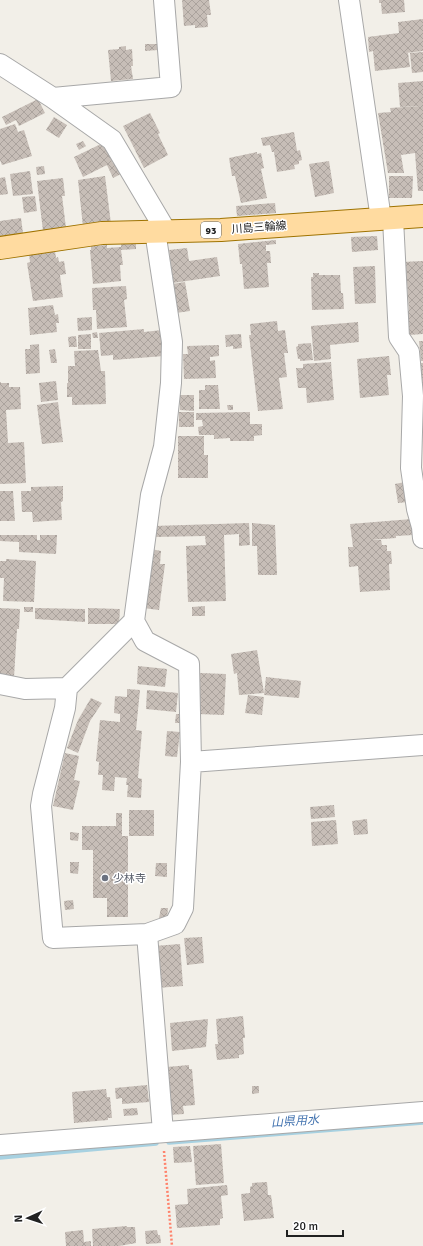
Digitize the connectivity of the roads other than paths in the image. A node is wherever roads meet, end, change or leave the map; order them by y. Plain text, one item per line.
1 (164, 0) edge
2 (349, 0) edge
3 (0, 64) edge
4 (52, 98) junction
5 (423, 216) edge
6 (387, 219) junction
7 (160, 231) junction
8 (0, 248) edge
9 (423, 538) edge
10 (134, 621) junction
11 (0, 684) edge
12 (67, 688) junction
13 (423, 745) edge
14 (191, 762) junction
15 (147, 934) junction
16 (423, 1112) edge
17 (162, 1132) junction
18 (0, 1145) edge

1 - 4 street
2 - 6 street
3 - 4 street
4 - 7 street
5 - 6 main road, 川島三輪線 / 93
6 - 7 main road, 川島三輪線 / 93
6 - 9 street
7 - 8 main road, 川島三輪線 / 93
7 - 10 street
10 - 12 street
10 - 14 street
11 - 12 street
12 - 15 street
13 - 14 street
14 - 15 street
15 - 17 street
16 - 17 street
17 - 18 street

